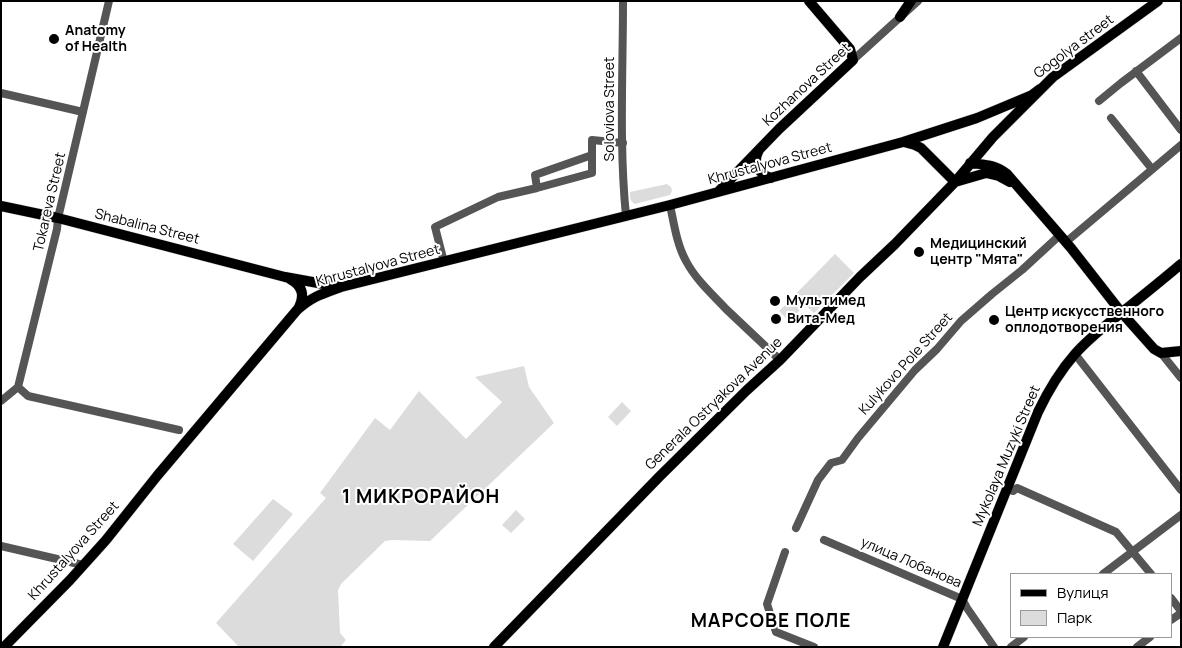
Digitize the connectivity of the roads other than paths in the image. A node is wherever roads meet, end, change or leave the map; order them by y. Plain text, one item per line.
1 (109, 1) edge
2 (623, 1) edge
3 (809, 1) edge
4 (911, 1) edge
5 (918, 1) edge
6 (1158, 1) edge
7 (900, 18) junction
8 (1181, 38) edge
9 (854, 55) junction
10 (1136, 71) junction
11 (1040, 89) junction
12 (1, 93) edge
13 (1099, 101) dead end
14 (83, 112) junction
15 (1111, 118) dead end
16 (1181, 130) edge
17 (903, 142) junction
18 (623, 143) junction
19 (1181, 145) edge
20 (760, 149) junction
21 (592, 155) junction
22 (747, 161) junction
23 (979, 167) junction
24 (1152, 169) junction
25 (944, 172) junction
26 (770, 178) junction
27 (754, 182) junction
28 (955, 182) junction
29 (536, 188) junction
30 (719, 192) junction
31 (670, 205) junction
32 (1, 206) edge
33 (626, 216) junction
34 (58, 218) junction
35 (1063, 238) junction
36 (444, 262) junction
37 (1181, 264) edge
38 (285, 277) junction
39 (301, 280) junction
40 (341, 287) junction
41 (317, 295) junction
42 (297, 310) junction
43 (1121, 312) junction
44 (1181, 351) edge
45 (1161, 353) junction
46 (1075, 354) junction
47 (780, 360) junction
48 (1181, 378) edge
49 (18, 387) junction
50 (1, 401) edge
51 (179, 430) dead end
52 (1008, 488) junction
53 (1181, 490) edge
54 (1181, 515) edge
55 (796, 528) dead end
56 (824, 540) dead end
57 (1, 546) edge
58 (1133, 551) junction
59 (785, 552) dead end
60 (83, 565) junction
61 (1105, 573) edge
62 (1150, 573) edge
63 (962, 599) junction
64 (1172, 599) edge
65 (1181, 612) edge
66 (1023, 638) edge
67 (1149, 638) edge
68 (4, 647) edge
69 (494, 647) edge
70 (814, 647) edge
71 (942, 647) edge
72 (994, 647) edge
73 (1011, 647) edge
74 (1137, 647) edge

1 - 14 street, Tokareva Street
2 - 18 street, Soloviova Street
3 - 9 main road
4 - 7 main road
5 - 7 street, Kozhanova Street
6 - 11 main road, Gogolya street
7 - 9 street, Kozhanova Street
8 - 10 street
9 - 20 main road, Kozhanova Street
10 - 13 street
10 - 16 street
11 - 17 main road, Khrustalyova Street
11 - 23 main road, Gogolya street
12 - 14 street
14 - 34 street, Tokareva Street
15 - 24 street
17 - 25 main road
17 - 26 main road, Khrustalyova Street
18 - 21 street
18 - 33 street, Soloviova Street
19 - 24 street, Kulykovo Pole Street
20 - 22 main road, Kozhanova Street
20 - 26 main road
21 - 29 street
21 - 29 street
22 - 27 main road
22 - 30 main road, Kozhanova Street
23 - 25 main road
23 - 28 main road
23 - 28 main road, Generala Ostryakova Avenue
23 - 35 main road
24 - 35 street, Kulykovo Pole Street
25 - 28 main road
26 - 27 main road, Khrustalyova Street
27 - 30 main road, Khrustalyova Street
28 - 47 main road, Generala Ostryakova Avenue
29 - 36 street
30 - 31 main road, Khrustalyova Street
31 - 33 main road, Khrustalyova Street
31 - 47 street
32 - 34 main road, Shabalina Street
33 - 36 main road, Khrustalyova Street
34 - 38 main road, Shabalina Street
34 - 49 street, Tokareva Street
35 - 43 main road
35 - 55 street, Kulykovo Pole Street
36 - 40 main road, Khrustalyova Street
37 - 43 main road, Mykolaya Muzyki Street
38 - 39 main road, Shabalina Street
38 - 42 main road
39 - 40 main road, Shabalina Street
39 - 41 main road
40 - 41 main road, Khrustalyova Street
41 - 42 main road, Khrustalyova Street
42 - 60 main road, Khrustalyova Street
43 - 45 main road
43 - 46 main road, Mykolaya Muzyki Street
44 - 45 main road
45 - 48 street
46 - 52 main road, Mykolaya Muzyki Street
46 - 53 street
47 - 69 main road, Generala Ostryakova Avenue
49 - 50 street
49 - 51 street
52 - 58 street
52 - 63 main road, Mykolaya Muzyki Street
54 - 58 street
56 - 63 street, улица Лобанова
57 - 60 street
58 - 61 street
58 - 62 street
59 - 70 street
60 - 68 main road, Khrustalyova Street
63 - 71 main road, Mykolaya Muzyki Street
63 - 72 street, улица Лобанова
64 - 65 street
66 - 73 street
67 - 74 street

